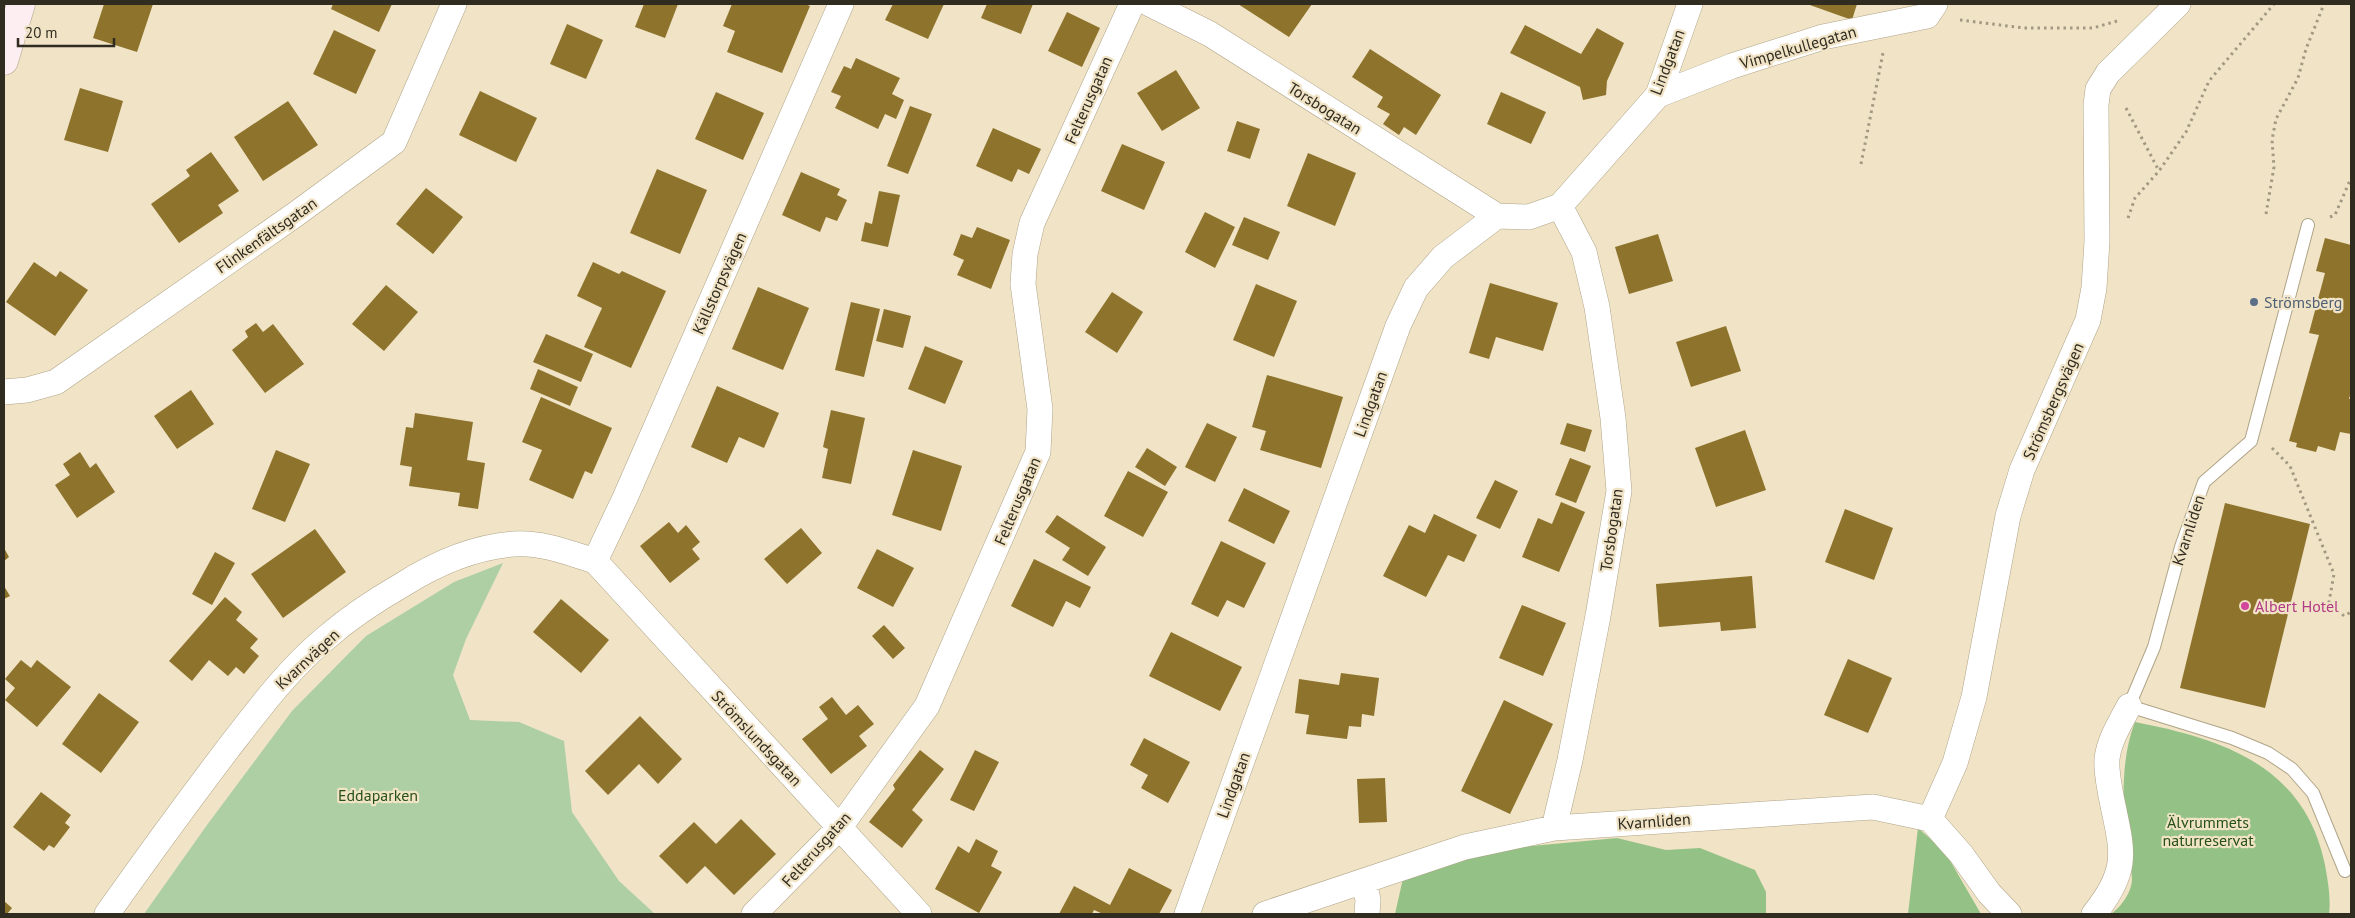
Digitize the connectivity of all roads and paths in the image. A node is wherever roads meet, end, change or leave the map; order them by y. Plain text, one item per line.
1 (21, 4) edge
2 (454, 4) edge
3 (841, 4) edge
4 (1132, 4) edge
5 (1150, 4) edge
6 (1690, 4) edge
7 (2178, 4) edge
8 (2274, 4) edge
9 (2324, 4) edge
10 (1931, 10) edge
11 (2119, 20) dead end
12 (1890, 23) junction
13 (4, 61) edge
14 (2108, 73) junction
15 (1658, 95) junction
16 (1861, 164) dead end
17 (2159, 171) junction
18 (2351, 178) edge
19 (1560, 206) junction
20 (2266, 214) dead end
21 (1497, 216) junction
22 (2308, 225) joint
23 (2125, 226) dead end
24 (4, 392) edge
25 (2251, 441) junction
26 (595, 561) junction
27 (2351, 612) edge
28 (2129, 706) junction
29 (1930, 818) junction
30 (840, 828) junction
31 (1554, 828) junction
32 (2345, 871) dead end
33 (1364, 881) junction
34 (106, 914) edge
35 (754, 914) edge
36 (919, 914) edge
37 (1187, 914) edge
38 (1264, 914) edge
39 (1367, 914) edge
40 (2009, 914) edge
41 (2094, 914) edge

1 - 13 street
2 - 24 street, Flinkenfältsgatan
3 - 26 street, Källstorpsvägen
4 - 30 street, Felterusgatan
5 - 21 street, Torsbogatan
6 - 15 street, Lindgatan
7 - 14 street, Strömsbergsvägen
8 - 17 path
9 - 20 path
10 - 11 path
10 - 12 street, Vimpelkullegatan
12 - 15 street, Vimpelkullegatan
12 - 16 path
14 - 17 path
14 - 29 street, Strömsbergsvägen
15 - 19 street, Lindgatan
17 - 23 path
18 - 22 path
19 - 21 street, Lindgatan
19 - 31 street, Torsbogatan
21 - 37 street, Lindgatan
22 - 25 lane
25 - 27 path
25 - 28 lane, Kvarnliden
26 - 30 street, Strömslundsgatan
26 - 34 street, Kvarnvägen
28 - 32 lane
28 - 41 street, Kvarnliden
29 - 31 street, Kvarnliden
29 - 40 street
30 - 35 street, Felterusgatan
30 - 36 street, Strömslundsgatan
31 - 33 street, Kvarnliden
33 - 38 street, Kvarnliden
33 - 39 street

